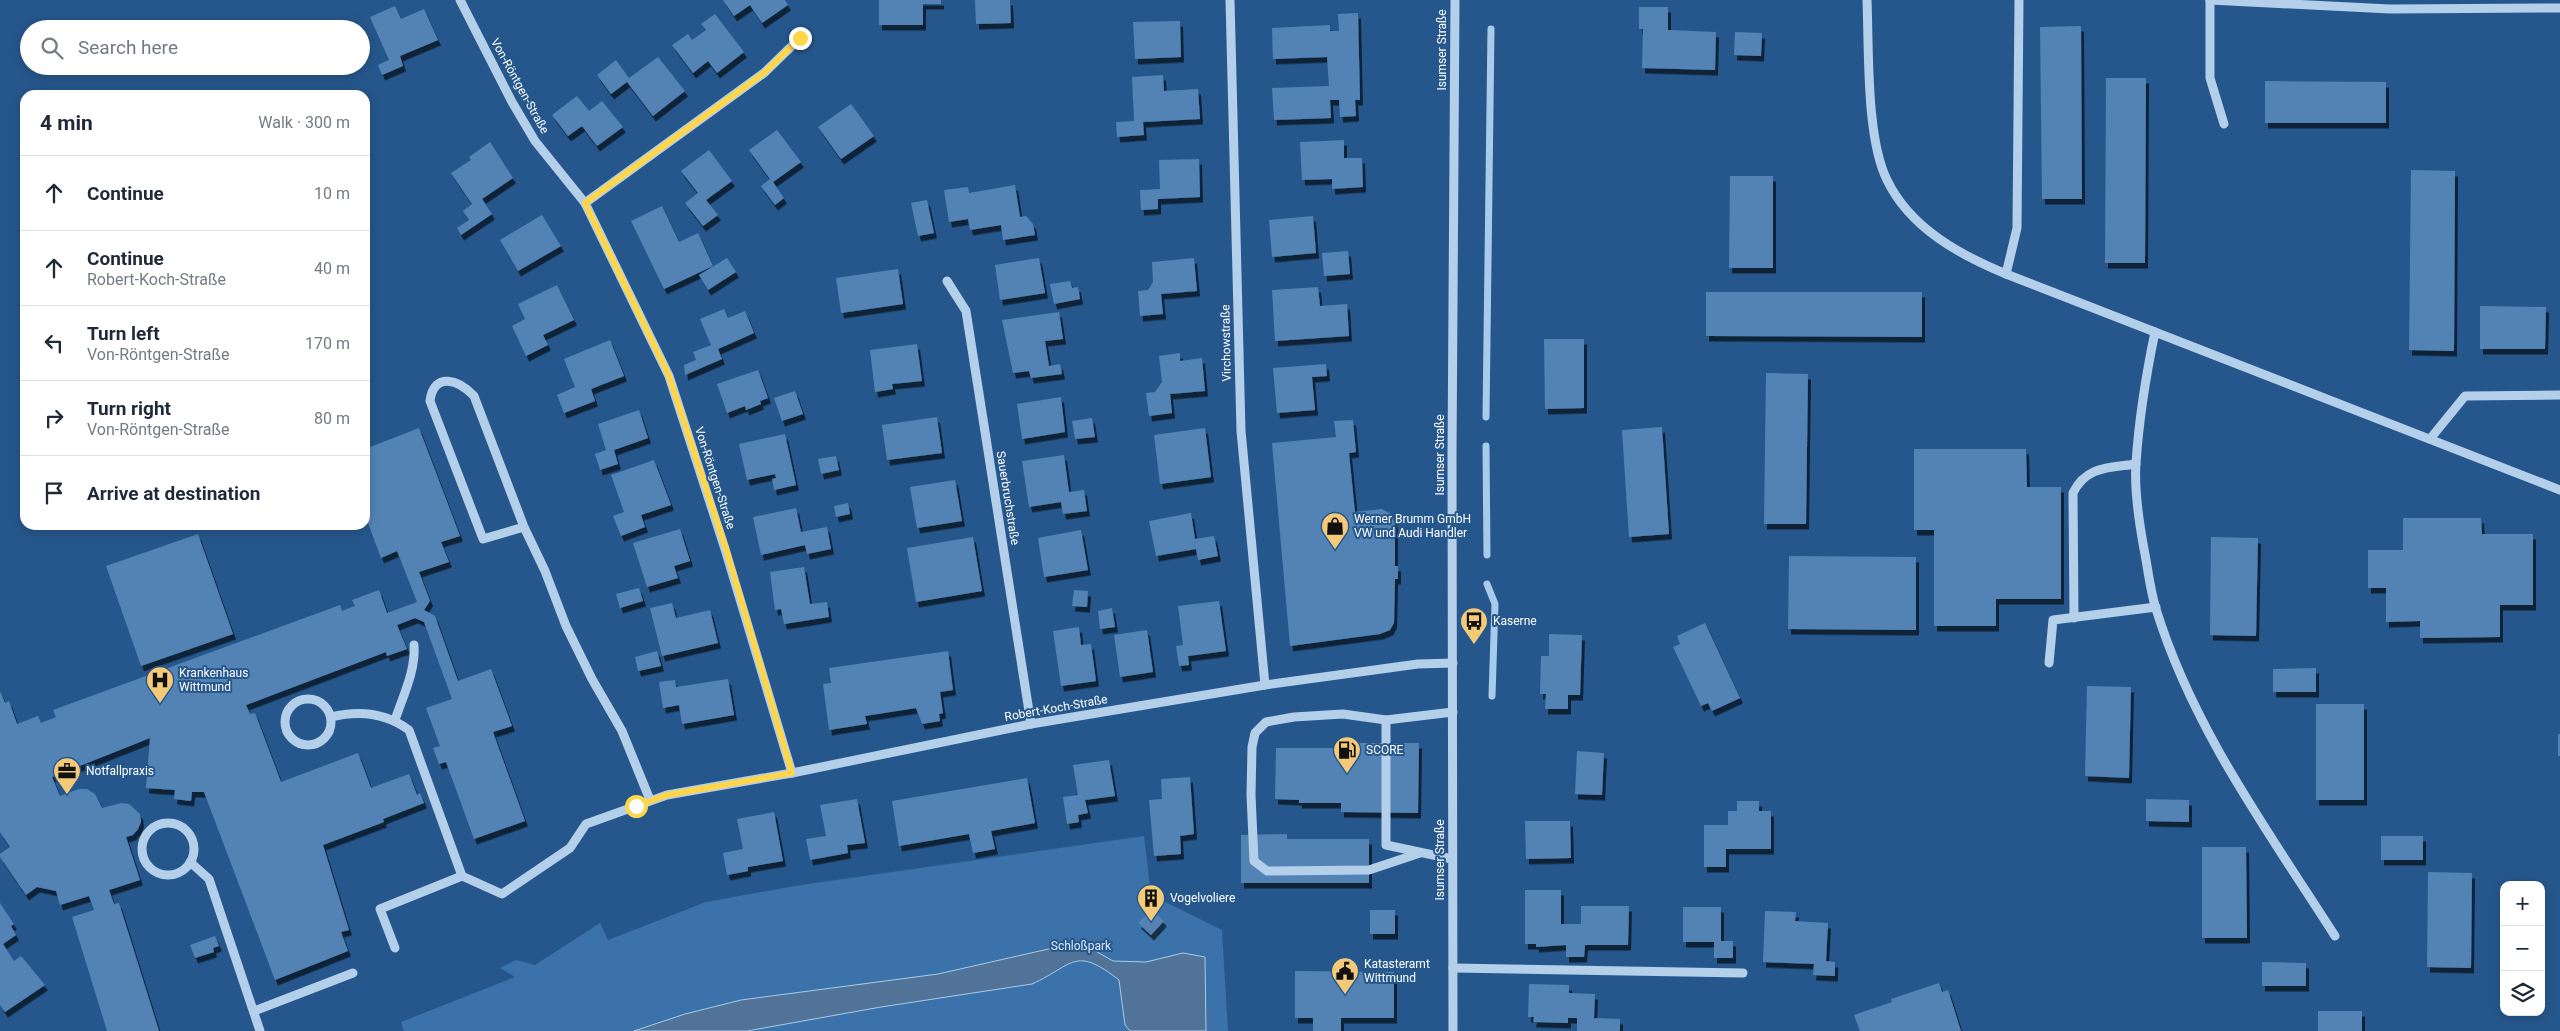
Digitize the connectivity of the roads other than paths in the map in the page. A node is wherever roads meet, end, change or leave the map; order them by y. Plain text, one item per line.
1 (460, 0) edge
2 (1230, 0) edge
3 (1455, 0) edge
4 (1866, 0) edge
5 (2019, 0) edge
6 (2210, 0) edge
7 (2266, 2) edge
8 (2390, 5) edge
9 (2560, 8) edge
10 (800, 38) dead end
11 (2224, 124) dead end
12 (585, 203) junction
13 (2006, 274) junction
14 (947, 282) dead end
15 (2155, 332) junction
16 (2560, 395) edge
17 (2430, 439) junction
18 (2136, 464) junction
19 (2560, 490) edge
20 (524, 527) junction
21 (2156, 607) junction
22 (2074, 618) junction
23 (414, 645) dead end
24 (1453, 663) junction
25 (2049, 663) dead end
26 (1265, 685) junction
27 (1453, 712) junction
28 (331, 717) junction
29 (395, 720) junction
30 (1386, 720) junction
31 (1031, 724) junction
32 (792, 773) junction
33 (650, 800) junction
34 (1420, 853) junction
35 (1452, 859) junction
36 (190, 862) junction
37 (462, 876) junction
38 (2335, 936) dead end
39 (395, 948) dead end
40 (1453, 968) junction
41 (353, 973) dead end
42 (1743, 973) dead end
43 (254, 1011) junction
44 (260, 1031) edge
45 (1453, 1031) edge

1 - 12 street, Von-Röntgen-Straße
2 - 26 street, Virchowstraße
3 - 24 street, Isumser Straße
4 - 13 street
5 - 13 street
6 - 7 street
6 - 11 street
7 - 8 street
8 - 9 street
10 - 12 street
12 - 32 street, Von-Röntgen-Straße
13 - 15 street
14 - 31 street, Sauerbruchstraße
15 - 17 street
15 - 18 street
16 - 17 street
17 - 19 street
18 - 21 street
18 - 22 street
20 - 20 street
20 - 33 street
21 - 22 street
21 - 38 street
22 - 25 street
23 - 29 street
24 - 26 street, Robert-Koch-Straße
24 - 27 street, Isumser Straße
26 - 31 street, Robert-Koch-Straße
27 - 30 street
27 - 35 street, Isumser Straße
28 - 28 street
28 - 29 street
29 - 37 street
30 - 34 street
30 - 34 street
31 - 32 street, Robert-Koch-Straße
32 - 33 street, Robert-Koch-Straße
33 - 37 street, Robert-Koch-Straße
34 - 35 street
35 - 40 street, Isumser Straße
36 - 36 street
36 - 43 street
37 - 39 street
40 - 42 street
40 - 45 street, Isumser Straße
41 - 43 street
43 - 44 street

